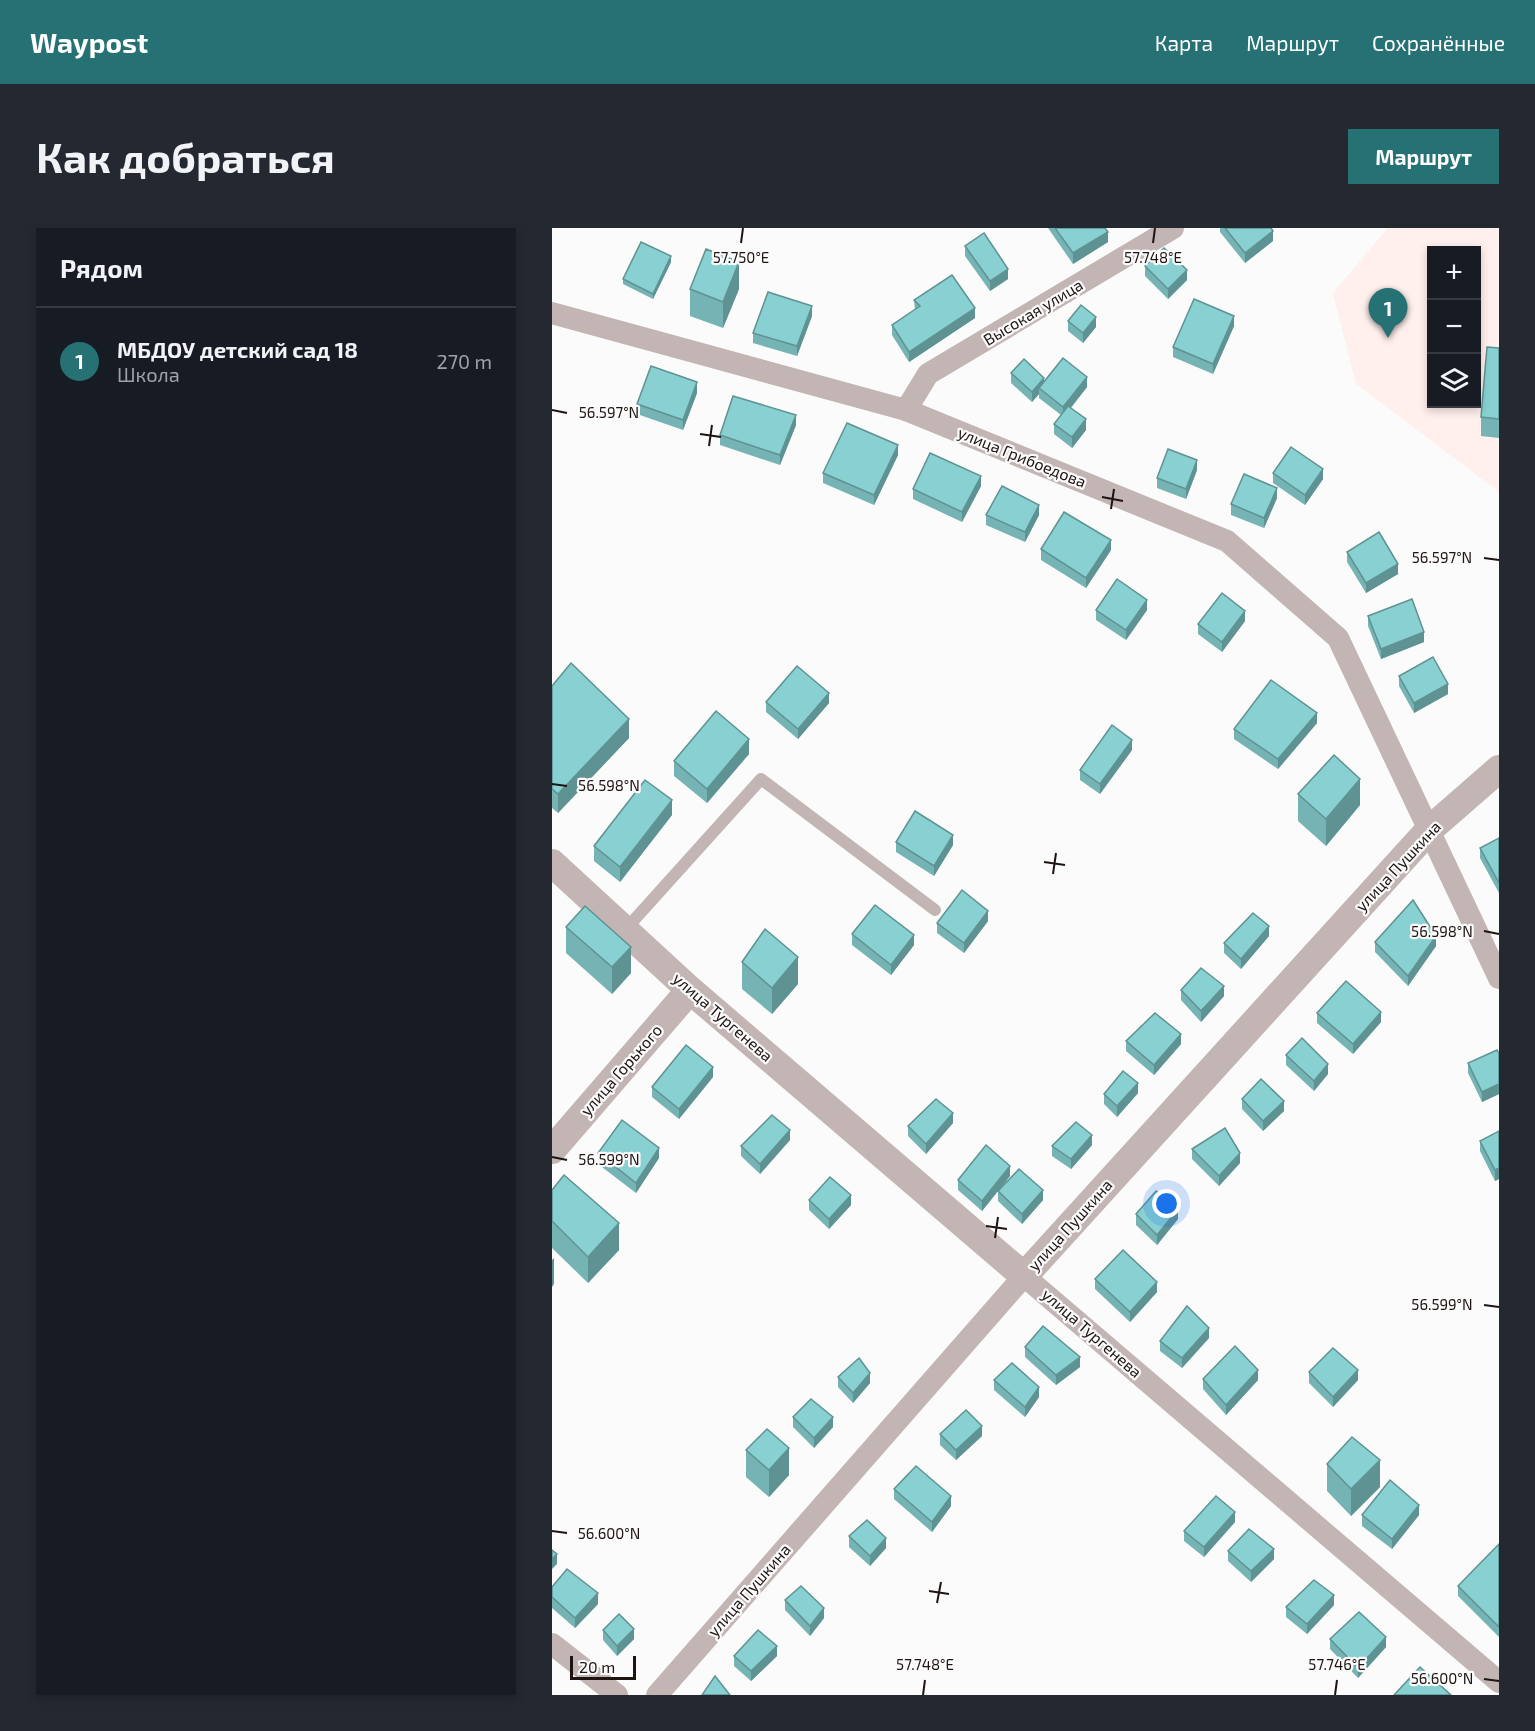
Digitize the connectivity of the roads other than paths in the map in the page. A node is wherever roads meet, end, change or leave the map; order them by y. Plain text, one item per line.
1 (1173, 228) edge
2 (552, 313) edge
3 (906, 410) junction
4 (1499, 770) edge
5 (1429, 830) junction
6 (552, 863) edge
7 (935, 910) dead end
8 (624, 930) junction
9 (1499, 978) edge
10 (690, 990) junction
11 (552, 1150) edge
12 (1024, 1276) junction
13 (552, 1644) edge
14 (1499, 1682) edge
15 (616, 1695) edge
16 (657, 1695) edge

1 - 3 street, Высокая улица
2 - 3 street, улица Грибоедова
3 - 5 street, улица Грибоедова
4 - 5 street, улица Пушкина
5 - 9 street, улица Грибоедова
5 - 12 street, улица Пушкина
6 - 8 street, улица Тургенева
7 - 8 lane
8 - 10 street, улица Тургенева
10 - 11 street, улица Горького
10 - 12 street, улица Тургенева
12 - 14 street, улица Тургенева
12 - 16 street, улица Пушкина
13 - 15 street

